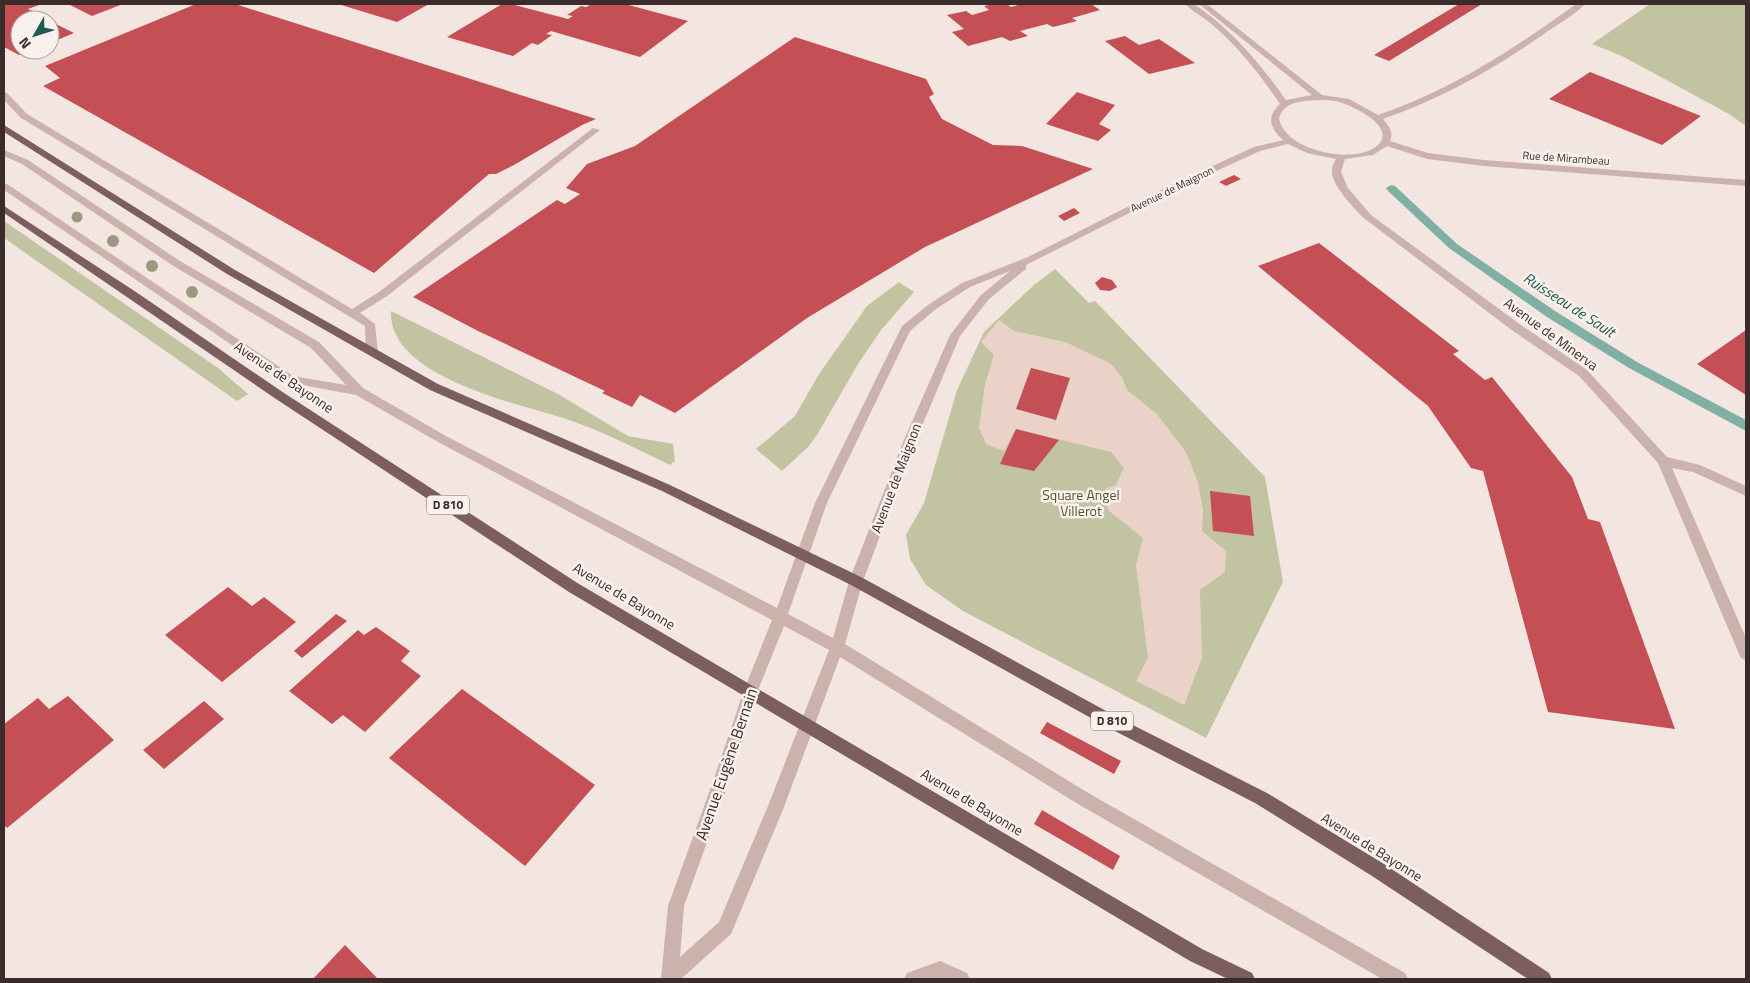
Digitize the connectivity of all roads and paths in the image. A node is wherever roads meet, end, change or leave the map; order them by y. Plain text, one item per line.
1 (1189, 4) edge
2 (1203, 4) edge
3 (1581, 4) edge
4 (4, 95) edge
5 (1320, 98) junction
6 (1284, 104) junction
7 (1378, 118) junction
8 (4, 128) edge
9 (596, 130) dead end
10 (1289, 141) junction
11 (1386, 143) junction
12 (4, 153) edge
13 (1341, 157) junction
14 (1746, 183) edge
15 (4, 186) edge
16 (4, 210) edge
17 (1032, 260) junction
18 (353, 313) junction
19 (372, 352) junction
20 (359, 391) junction
21 (1663, 461) junction
22 (1746, 491) edge
23 (802, 555) junction
24 (856, 581) junction
25 (780, 618) junction
26 (837, 647) junction
27 (1746, 654) edge
28 (751, 690) junction
29 (806, 726) junction
30 (673, 978) edge
31 (912, 979) edge
32 (961, 979) edge
33 (1246, 979) edge
34 (1399, 979) edge
35 (1543, 979) edge

1 - 6 street
2 - 5 street
3 - 7 street
4 - 18 street
5 - 6 street
5 - 7 street
6 - 10 street
7 - 11 street
8 - 19 main road, Avenue de Bayonne / D 810
9 - 18 street
10 - 13 street
10 - 17 street, Avenue de Maignon
11 - 13 street
11 - 14 street, Rue de Mirambeau
12 - 20 street
13 - 21 street, Avenue de Minerva
15 - 20 street
16 - 28 main road, Avenue de Bayonne / D 810
17 - 23 street, Avenue de Maignon
17 - 24 street, Avenue de Maignon
18 - 19 street
19 - 23 main road, Avenue de Bayonne / D 810
20 - 25 street
21 - 22 street
21 - 27 street, Avenue de Minerva
23 - 24 main road, Avenue de Bayonne / D 810
23 - 25 street, Avenue Eugène Bernain
24 - 26 street, Avenue de Maignon
24 - 35 main road, Avenue de Bayonne / D 810
25 - 26 street
25 - 28 street, Avenue Eugène Bernain
26 - 29 street, Avenue de Maignon
26 - 34 street
28 - 29 main road, Avenue de Bayonne / D 810
28 - 30 street, Avenue Eugène Bernain
29 - 30 street, Avenue Eugène Bernain
29 - 33 main road, Avenue de Bayonne / D 810
31 - 32 street

